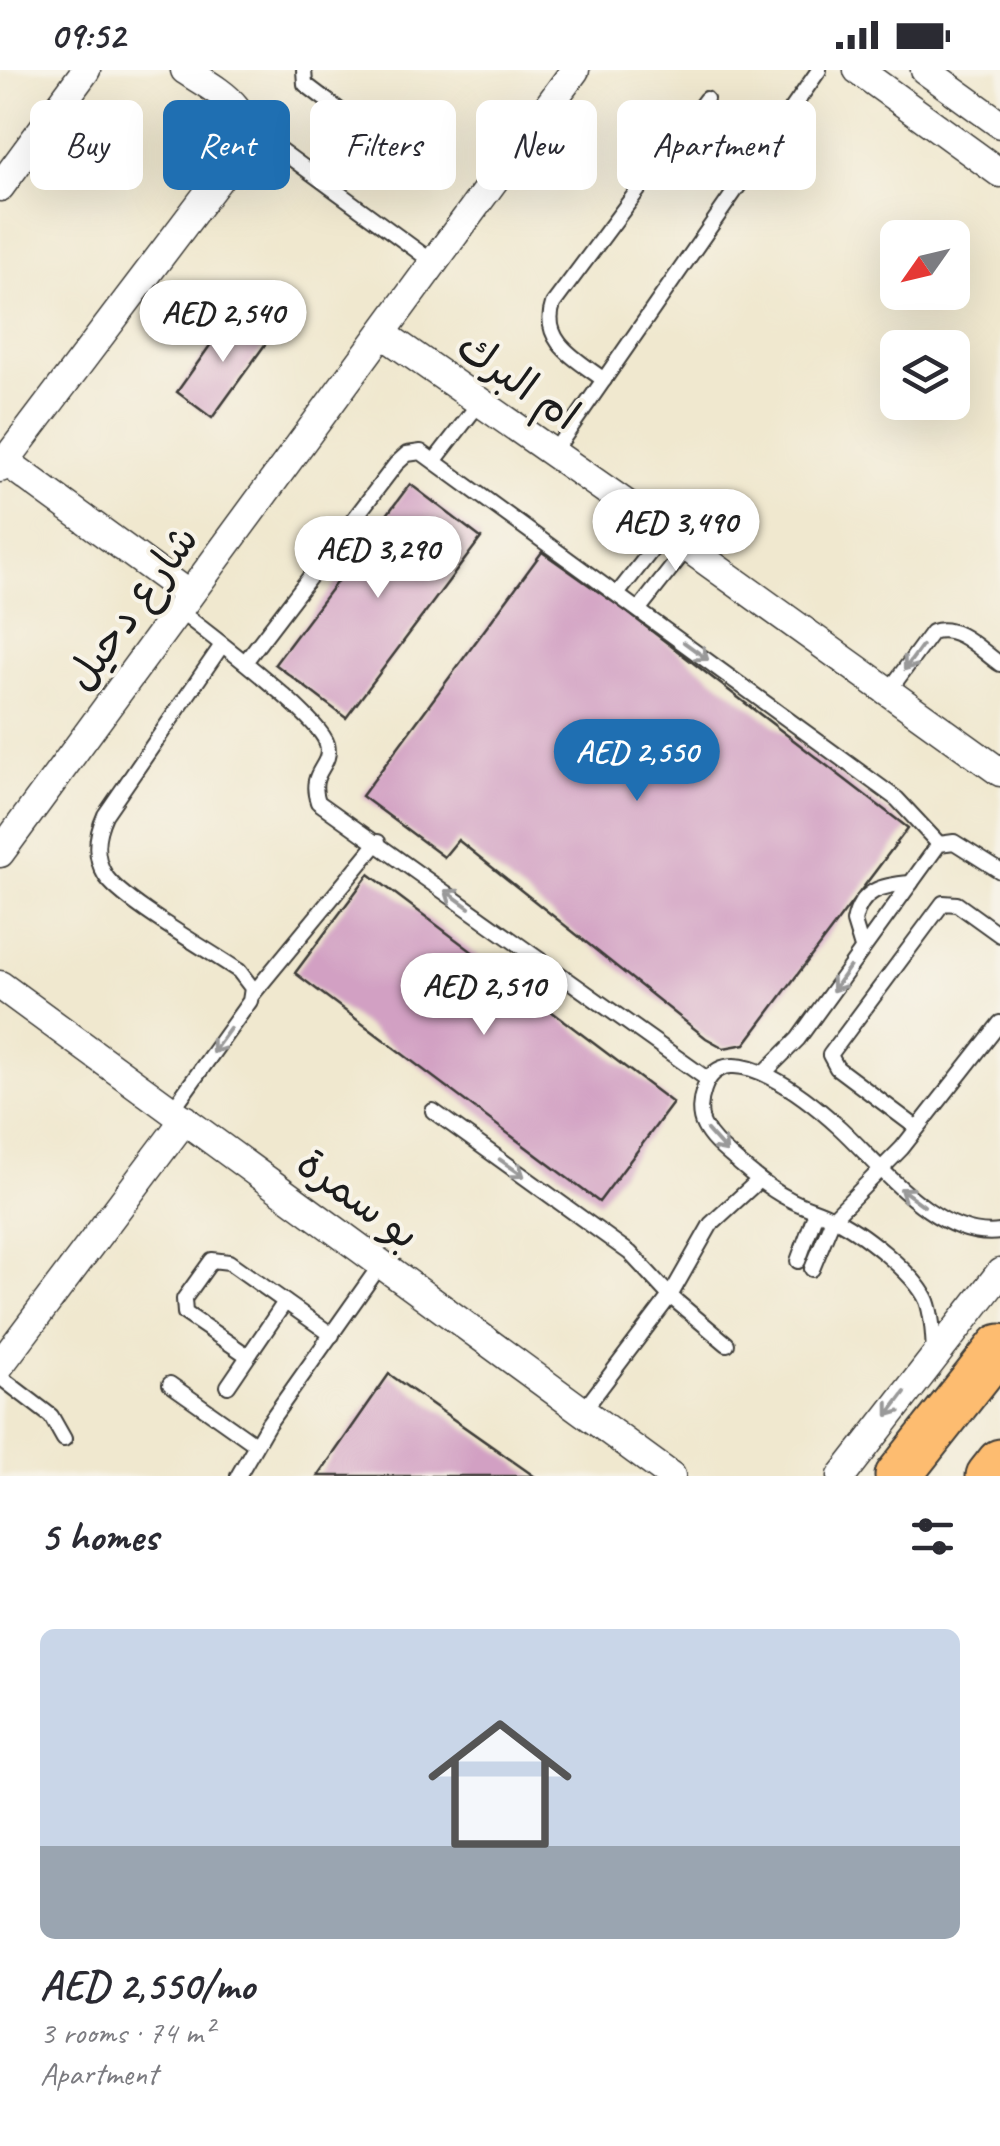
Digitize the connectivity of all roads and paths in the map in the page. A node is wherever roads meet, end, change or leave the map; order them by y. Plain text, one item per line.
1 (86, 70) edge
2 (185, 70) edge
3 (304, 70) edge
4 (575, 70) edge
5 (819, 70) edge
6 (858, 70) edge
7 (925, 70) edge
8 (955, 79) edge
9 (227, 100) edge
10 (326, 100) edge
11 (1000, 124) edge
12 (290, 157) edge
13 (1000, 173) edge
14 (0, 187) edge
15 (210, 190) edge
16 (638, 190) edge
17 (434, 263) junction
18 (382, 334) junction
19 (604, 380) junction
20 (480, 402) junction
21 (553, 453) junction
22 (435, 460) junction
23 (2, 464) edge
24 (677, 540) junction
25 (618, 593) junction
26 (183, 602) junction
27 (639, 609) junction
28 (222, 645) junction
29 (245, 662) junction
30 (1000, 664) edge
31 (888, 692) junction
32 (1000, 772) edge
33 (378, 842) junction
34 (939, 844) junction
35 (0, 853) edge
36 (1000, 871) edge
37 (911, 883) junction
38 (1000, 935) edge
39 (862, 948) junction
40 (3, 989) edge
41 (252, 995) junction
42 (1000, 1024) edge
43 (766, 1072) junction
44 (707, 1078) junction
45 (433, 1112) dead end
46 (179, 1114) junction
47 (917, 1128) junction
48 (881, 1166) junction
49 (759, 1180) junction
50 (816, 1212) junction
51 (833, 1218) junction
52 (1000, 1232) edge
53 (798, 1261) dead end
54 (382, 1264) junction
55 (812, 1268) dead end
56 (1000, 1273) edge
57 (670, 1296) junction
58 (285, 1302) junction
59 (332, 1336) junction
60 (728, 1344) dead end
61 (1000, 1347) edge
62 (934, 1355) junction
63 (248, 1356) junction
64 (0, 1366) edge
65 (0, 1377) edge
66 (170, 1384) dead end
67 (228, 1386) dead end
68 (583, 1411) junction
69 (64, 1439) dead end
70 (254, 1444) junction
71 (1000, 1462) edge
72 (238, 1476) edge
73 (670, 1476) edge
74 (842, 1476) edge
75 (898, 1476) edge
76 (989, 1476) edge

1 - 14 street
2 - 9 street
3 - 10 lane
4 - 17 street, شارع دحيل
5 - 19 lane
6 - 13 street
7 - 8 street
8 - 11 street
12 - 17 lane
15 - 23 street
16 - 19 lane
17 - 18 street, شارع دحيل
18 - 20 street, ام البرك
18 - 26 street, شارع دحيل
19 - 21 lane
20 - 21 street, ام البرك
20 - 22 lane
21 - 24 street, ام البرك
22 - 25 lane
22 - 29 lane
23 - 26 street
24 - 25 lane
24 - 27 lane
24 - 31 street, ام البرك
25 - 27 lane
26 - 28 lane
26 - 35 street, شارع دحيل
27 -> 34 lane
28 - 29 lane
28 - 41 lane
29 - 33 lane
30 -> 31 lane
31 - 32 street, ام البرك
33 - 41 lane
44 -> 33 lane
34 - 36 lane
34 - 37 lane
37 - 39 lane
37 - 39 lane
38 - 47 lane
39 -> 43 lane
40 - 46 street, بو سمرة
41 -> 46 lane
42 - 47 lane
43 - 44 lane
43 - 48 lane
44 -> 49 lane
45 -> 57 lane
46 - 54 street, بو سمرة
46 - 64 street
47 - 48 lane
48 - 51 lane
52 -> 48 lane
49 - 50 lane
49 - 57 lane
50 - 51 lane
50 - 53 lane
51 - 55 lane
51 - 62 lane
54 - 59 lane
54 - 68 street, بو سمرة
56 - 62 street
57 - 60 lane
57 - 68 lane
58 - 59 lane
58 - 63 lane
58 - 63 lane
59 - 70 lane
61 - 75 main road
62 -> 74 street
63 - 67 lane
65 - 69 lane
66 - 70 lane
68 - 73 street, بو سمرة
70 - 72 lane
71 - 76 main road

